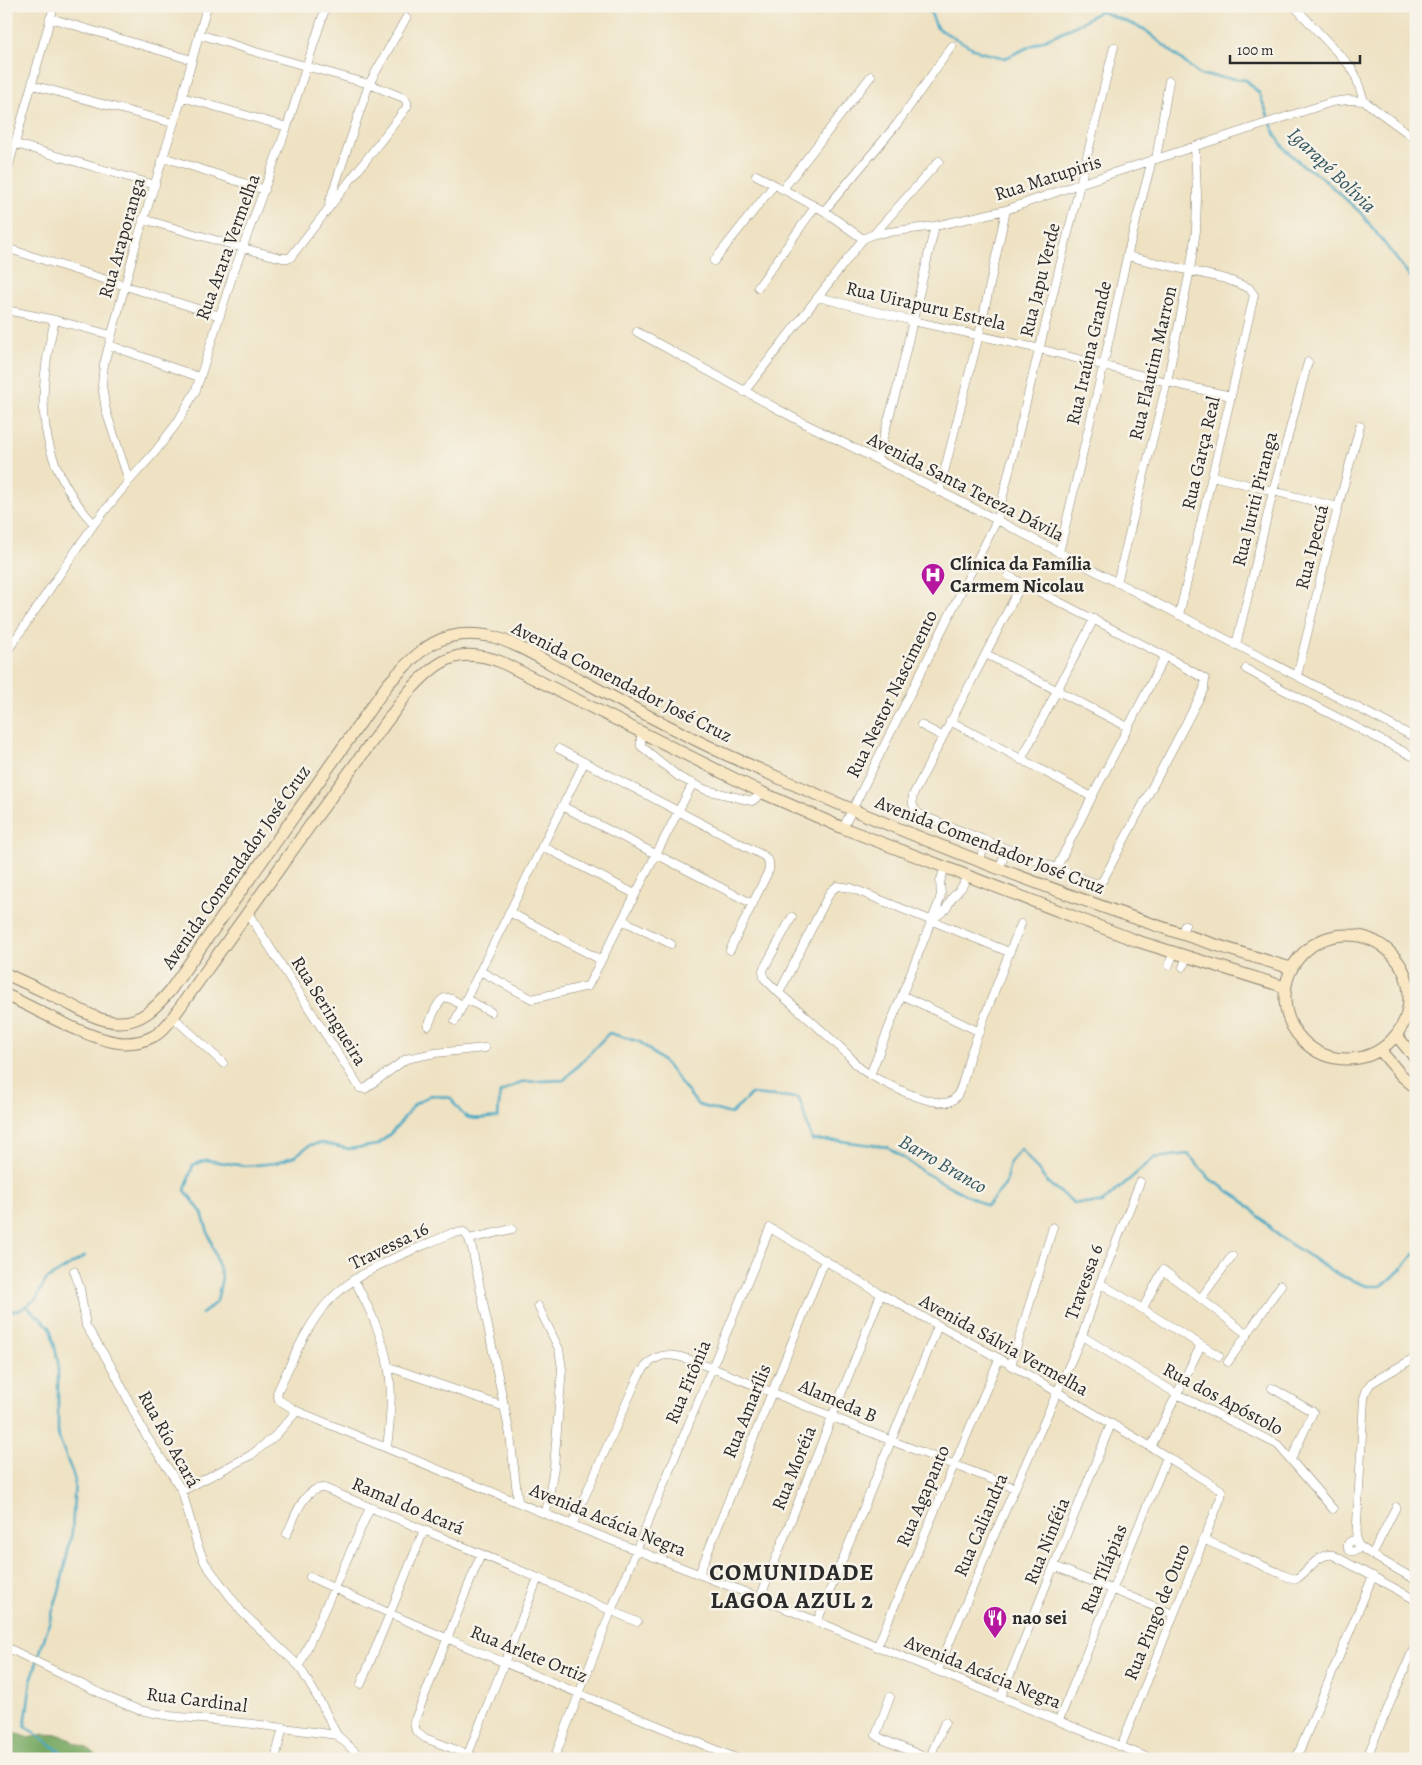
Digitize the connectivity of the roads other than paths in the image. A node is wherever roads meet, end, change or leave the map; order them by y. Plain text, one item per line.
1 (54, 6) edge
2 (207, 6) edge
3 (1294, 6) edge
4 (324, 7) edge
5 (50, 18) junction
6 (406, 18) dead end
7 (199, 34) junction
8 (952, 46) dead end
9 (1114, 47) dead end
10 (192, 60) junction
11 (305, 66) junction
12 (871, 76) dead end
13 (1169, 81) dead end
14 (369, 84) junction
15 (32, 85) junction
16 (182, 97) junction
17 (1364, 102) junction
18 (173, 123) junction
19 (287, 127) junction
20 (1416, 138) edge
21 (16, 144) junction
22 (1195, 146) junction
23 (163, 157) junction
24 (1154, 159) junction
25 (939, 160) dead end
26 (6, 175) edge
27 (756, 175) dead end
28 (1080, 184) junction
29 (155, 185) junction
30 (774, 185) junction
31 (783, 189) junction
32 (266, 190) junction
33 (815, 207) junction
34 (327, 210) junction
35 (1006, 210) junction
36 (824, 211) junction
37 (143, 219) junction
38 (935, 226) junction
39 (874, 234) junction
40 (863, 239) junction
41 (6, 248) edge
42 (243, 248) junction
43 (1128, 256) junction
44 (714, 261) dead end
45 (1190, 270) junction
46 (124, 285) junction
47 (758, 287) dead end
48 (818, 298) junction
49 (6, 310) edge
50 (220, 316) junction
51 (55, 320) junction
52 (913, 321) junction
53 (637, 332) dead end
54 (111, 335) junction
55 (978, 336) junction
56 (109, 345) junction
57 (1040, 349) junction
58 (1308, 362) dead end
59 (1104, 367) junction
60 (199, 377) junction
61 (1167, 382) junction
62 (744, 392) junction
63 (1232, 396) junction
64 (1360, 426) dead end
65 (877, 459) junction
66 (1212, 476) junction
67 (129, 481) junction
68 (939, 492) junction
69 (1273, 492) junction
70 (1338, 507) junction
71 (997, 520) junction
72 (94, 524) junction
73 (1058, 553) junction
74 (1009, 576) dead end
75 (1022, 583) junction
76 (1117, 583) junction
77 (1179, 615) junction
78 (1094, 619) junction
79 (1236, 645) junction
80 (6, 653) edge
81 (986, 654) junction
82 (1165, 656) junction
83 (1246, 669) dead end
84 (1297, 676) junction
85 (1057, 690) junction
86 (950, 721) junction
87 (921, 724) dead end
88 (1128, 727) junction
89 (641, 733) junction
90 (942, 736) junction
91 (1416, 738) edge
92 (559, 749) dead end
93 (1416, 758) edge
94 (1021, 760) junction
95 (584, 762) junction
96 (693, 783) junction
97 (763, 793) junction
98 (1092, 797) junction
99 (562, 806) junction
100 (852, 810) junction
101 (678, 812) junction
102 (843, 828) junction
103 (987, 841) junction
104 (542, 846) junction
105 (1007, 849) junction
106 (982, 853) dead end
107 (656, 854) junction
108 (945, 867) junction
109 (999, 869) junction
110 (1056, 869) junction
111 (968, 876) junction
112 (635, 894) junction
113 (752, 904) junction
114 (509, 912) junction
115 (248, 913) junction
116 (792, 917) dead end
117 (622, 920) junction
118 (932, 921) junction
119 (1021, 924) dead end
120 (671, 944) dead end
121 (730, 950) dead end
122 (1009, 952) junction
123 (1174, 952) junction
124 (601, 960) junction
125 (1169, 965) dead end
126 (1291, 968) junction
127 (480, 971) junction
128 (6, 974) edge
129 (1285, 987) junction
130 (779, 993) junction
131 (6, 995) edge
132 (902, 995) junction
133 (464, 1002) junction
134 (491, 1012) dead end
135 (173, 1017) junction
136 (455, 1021) dead end
137 (428, 1026) dead end
138 (980, 1032) junction
139 (1396, 1035) junction
140 (485, 1048) dead end
141 (1380, 1050) junction
142 (1416, 1059) edge
143 (223, 1064) dead end
144 (870, 1075) junction
145 (1416, 1088) edge
146 (1140, 1182) dead end
147 (1053, 1227) dead end
148 (770, 1228) joint
149 (512, 1229) dead end
150 (469, 1240) junction
151 (1232, 1256) dead end
152 (825, 1260) junction
153 (74, 1271) dead end
154 (354, 1279) junction
155 (1100, 1283) junction
156 (1281, 1285) dead end
157 (881, 1294) junction
158 (1201, 1298) junction
159 (538, 1306) dead end
160 (1143, 1308) junction
161 (938, 1326) junction
162 (1248, 1334) junction
163 (1082, 1336) junction
164 (1201, 1345) junction
165 (1219, 1356) dead end
166 (1416, 1357) edge
167 (1000, 1359) junction
168 (1228, 1362) dead end
169 (1011, 1365) junction
170 (389, 1367) junction
171 (712, 1368) junction
172 (1272, 1388) dead end
173 (773, 1391) junction
174 (1056, 1393) junction
175 (1177, 1394) junction
176 (277, 1398) joint
177 (505, 1407) junction
178 (297, 1411) junction
179 (832, 1415) junction
180 (1111, 1424) junction
181 (892, 1441) junction
182 (387, 1447) junction
183 (1151, 1447) junction
184 (1167, 1457) junction
185 (1291, 1460) junction
186 (954, 1464) junction
187 (1015, 1488) junction
188 (1221, 1490) joint
189 (182, 1491) junction
190 (518, 1502) junction
191 (1396, 1507) dead end
192 (370, 1508) junction
193 (1333, 1509) dead end
194 (546, 1513) junction
195 (572, 1525) junction
196 (424, 1530) junction
197 (287, 1534) dead end
198 (1203, 1539) junction
199 (637, 1549) junction
200 (481, 1554) junction
201 (1372, 1555) junction
202 (1054, 1566) junction
203 (698, 1574) junction
204 (310, 1576) dead end
205 (1373, 1576) junction
206 (538, 1578) junction
207 (1416, 1580) edge
208 (334, 1588) junction
209 (1113, 1590) junction
210 (760, 1598) junction
211 (1416, 1600) edge
212 (611, 1611) junction
213 (391, 1613) junction
214 (1173, 1614) junction
215 (636, 1622) dead end
216 (817, 1622) junction
217 (447, 1637) junction
218 (1416, 1643) edge
219 (6, 1647) edge
220 (877, 1647) junction
221 (505, 1663) junction
222 (299, 1666) junction
223 (938, 1670) junction
224 (361, 1684) dead end
225 (580, 1692) junction
226 (890, 1697) dead end
227 (1001, 1697) junction
228 (1059, 1720) junction
229 (944, 1722) dead end
230 (282, 1727) junction
231 (337, 1735) junction
232 (1121, 1746) junction
233 (468, 1754) junction
234 (275, 1759) edge
235 (363, 1759) edge
236 (480, 1759) edge
237 (554, 1759) edge
238 (738, 1759) edge
239 (929, 1759) edge
240 (1151, 1759) edge
241 (1296, 1759) edge
242 (1366, 1759) edge

1 - 5 street
2 - 7 street, Rua Araporanga
3 - 17 street
4 - 11 street, Rua Arara Vermelha
5 - 10 street
5 - 15 street
6 - 14 street
7 - 10 street, Rua Araporanga
7 - 11 street
8 - 36 street
9 - 28 street, Rua Japu Verde
10 - 16 street, Rua Araporanga
11 - 14 street
11 - 19 street, Rua Arara Vermelha
12 - 31 street
13 - 24 street, Rua Iraúna Grande
14 - 34 street
14 - 34 street
15 - 18 street
15 - 21 street
16 - 18 street, Rua Araporanga
16 - 19 street
17 - 20 street
17 - 22 street, Rua Matupiris
18 - 23 street, Rua Araporanga
19 - 32 street, Rua Arara Vermelha
21 - 26 street
21 - 29 street
22 - 24 street, Rua Matupiris
22 - 45 street, Rua Flautim Marron
23 - 29 street, Rua Araporanga
23 - 32 street
24 - 28 street, Rua Matupiris
24 - 43 street, Rua Iraúna Grande
25 - 39 street
27 - 30 street
28 - 35 street, Rua Matupiris
28 - 57 street, Rua Japu Verde
29 - 37 street, Rua Araporanga
30 - 31 street
30 - 44 street
31 - 33 street
32 - 42 street, Rua Arara Vermelha
33 - 36 street
33 - 47 street
34 - 42 street
35 - 38 street, Rua Matupiris
35 - 55 street
36 - 40 street
37 - 42 street
37 - 46 street, Rua Araporanga
38 - 39 street, Rua Matupiris
38 - 52 street
39 - 40 street, Rua Matupiris
40 - 48 street, Rua Matupiris
41 - 46 street
42 - 50 street, Rua Arara Vermelha
43 - 45 street
43 - 59 street, Rua Iraúna Grande
45 - 61 street, Rua Flautim Marron
45 - 63 street, Rua Garça Real
46 - 50 street
46 - 54 street, Rua Araporanga
48 - 52 street, Rua Uirapuru Estrela
48 - 62 street, Rua Matupiris
49 - 51 street
50 - 60 street, Rua Arara Vermelha
51 - 54 street
51 - 72 street
52 - 55 street, Rua Uirapuru Estrela
52 - 65 street
53 - 62 street, Avenida Santa Tereza Dávila
54 - 56 street, Rua Araporanga
55 - 57 street, Rua Uirapuru Estrela
55 - 68 street
56 - 60 street
56 - 67 street, Rua Araporanga
57 - 59 street, Rua Uirapuru Estrela
57 - 71 street, Rua Japu Verde
58 - 69 street, Rua Juriti Piranga
59 - 61 street, Rua Uirapuru Estrela
59 - 73 street, Rua Iraúna Grande
60 - 67 street, Rua Arara Vermelha
61 - 63 street, Rua Uirapuru Estrela
61 - 76 street, Rua Flautim Marron
62 - 65 street, Avenida Santa Tereza Dávila
63 - 66 street, Rua Garça Real
64 - 70 street, Rua Ipecuá
65 - 68 street, Avenida Santa Tereza Dávila
66 - 69 street
66 - 77 street, Rua Garça Real
67 - 72 street, Rua Arara Vermelha
68 - 71 street, Avenida Santa Tereza Dávila
69 - 70 street
69 - 79 street, Rua Juriti Piranga
70 - 84 street, Rua Ipecuá
71 - 73 street, Avenida Santa Tereza Dávila
71 - 100 street, Rua Nestor Nascimento
72 - 80 street, Rua Arara Vermelha
73 - 76 street, Avenida Santa Tereza Dávila
74 - 75 street
75 - 78 street
75 - 81 street
76 - 77 street, Avenida Santa Tereza Dávila
77 - 79 street, Avenida Santa Tereza Dávila
78 - 82 street
78 - 85 street
79 - 84 street, Avenida Santa Tereza Dávila
81 - 85 street
81 - 86 street
82 - 88 street
82 - 110 street
83 - 93 street
84 - 91 street, Avenida Santa Tereza Dávila
85 - 88 street
85 - 94 street
86 - 90 street
86 - 94 street
87 - 90 street
88 - 98 street
89 - 96 street
89 - 97 street, Avenida Comendador José Cruz
89 - 115 street, Avenida Comendador José Cruz
90 - 103 street
92 - 95 street
94 - 98 street
95 - 99 street
95 - 101 street
96 - 97 street
96 - 101 street
97 - 102 street, Avenida Comendador José Cruz
98 - 110 street
99 - 104 street
99 - 107 street
100 - 102 street, Rua Nestor Nascimento
100 - 109 street, Avenida Comendador José Cruz
100 - 128 street, Avenida Comendador José Cruz
101 - 107 street
101 - 113 street
102 - 108 street, Avenida Comendador José Cruz
103 - 105 street
103 - 106 street
104 - 112 street
104 - 114 street
105 - 109 street
105 - 110 street
107 - 112 street
107 - 113 street
108 - 111 street, Avenida Comendador José Cruz
108 - 118 street
109 - 126 street, Avenida Comendador José Cruz
111 - 118 street
111 - 123 street, Avenida Comendador José Cruz
112 - 117 street
113 - 121 street
114 - 124 street
114 - 127 street
115 - 135 street, Avenida Comendador José Cruz
115 - 140 street, Rua Seringueira
116 - 130 street
117 - 120 street
117 - 124 street
118 - 122 street
118 - 130 street
118 - 132 street
119 - 122 street
122 - 138 street
123 - 125 street
123 - 129 street, Avenida Comendador José Cruz
124 - 127 street
126 - 129 street
126 - 139 street
127 - 133 street
129 - 141 street
130 - 144 street
131 - 135 street, Avenida Comendador José Cruz
132 - 138 street
132 - 144 street
133 - 134 street
133 - 136 street
133 - 137 street
135 - 143 street
138 - 144 street
139 - 141 street
139 - 142 street
141 - 145 street
146 - 155 street, Travessa 6
147 - 169 street
148 - 152 street, Avenida Sálvia Vermelha
148 - 171 street, Rua Fitônia
149 - 150 street
150 - 154 street, Travessa 16
150 - 177 street
151 - 158 street
152 - 157 street, Avenida Sálvia Vermelha
152 - 173 street, Rua Amarílis
153 - 189 street, Rua Río Acará
154 - 170 street
154 - 176 street, Travessa 16
155 - 160 street
155 - 163 street, Travessa 6
156 - 162 street
157 - 161 street, Avenida Sálvia Vermelha
157 - 179 street, Rua Moréia
158 - 160 street
158 - 162 street
159 - 194 street
160 - 164 street
161 - 167 street, Avenida Sálvia Vermelha
161 - 181 street
162 - 168 street
163 - 174 street, Travessa 6
163 - 175 street, Rua dos Apóstolo
164 - 165 street
164 - 175 street
166 - 201 street
167 - 169 street, Avenida Sálvia Vermelha
167 - 186 street, Rua Agapanto
169 - 174 street, Avenida Sálvia Vermelha
170 - 177 street
170 - 182 street
171 - 173 street, Alameda B
171 - 195 street, Alameda B
171 - 199 street, Rua Fitônia
172 - 185 street
173 - 179 street, Alameda B
173 - 203 street, Rua Amarílis
174 - 180 street, Avenida Sálvia Vermelha
174 - 187 street, Rua Caliandra
175 - 183 street
175 - 185 street, Rua dos Apóstolo
176 - 178 street, Avenida Acácia Negra
177 - 190 street
178 - 182 street, Avenida Acácia Negra
178 - 189 street
179 - 181 street, Alameda B
179 - 210 street, Rua Moréia
180 - 183 street, Avenida Sálvia Vermelha
180 - 202 street, Rua Ninféia
181 - 186 street, Alameda B
181 - 216 street
182 - 190 street, Avenida Acácia Negra
183 - 184 street, Avenida Sálvia Vermelha
184 - 188 street, Avenida Sálvia Vermelha
184 - 209 street, Rua Tilápias
185 - 193 street, Rua dos Apóstolo
186 - 187 street, Alameda B
186 - 220 street, Rua Agapanto
187 - 223 street, Rua Caliandra
188 - 198 street, Rua Pingo de Ouro
189 - 222 street, Rua Río Acará
190 - 194 street, Avenida Acácia Negra
191 - 201 street
192 - 196 street, Ramal do Acará
192 - 197 street, Ramal do Acará
192 - 208 street
194 - 195 street, Avenida Acácia Negra
195 - 199 street, Avenida Acácia Negra
196 - 200 street, Ramal do Acará
196 - 213 street
198 - 205 street
198 - 214 street, Rua Pingo de Ouro
199 - 203 street, Avenida Acácia Negra
199 - 212 street, Rua Fitônia
200 - 206 street, Ramal do Acará
200 - 217 street
201 - 207 street
202 - 209 street
202 - 227 street, Rua Ninféia
203 - 210 street, Avenida Acácia Negra
204 - 208 street, Rua Arlete Ortiz
205 - 211 street
205 - 241 street
206 - 212 street, Ramal do Acará
206 - 221 street
208 - 213 street, Rua Arlete Ortiz
208 - 222 street
209 - 214 street
209 - 228 street, Rua Tilápias
210 - 216 street, Avenida Acácia Negra
212 - 215 street
212 - 225 street, Rua Fitônia
213 - 217 street, Rua Arlete Ortiz
213 - 224 street
214 - 232 street, Rua Pingo de Ouro
216 - 220 street, Avenida Acácia Negra
217 - 221 street, Rua Arlete Ortiz
217 - 233 street
218 - 242 street
219 - 230 street, Rua Cardinal
220 - 223 street, Avenida Acácia Negra
221 - 225 street, Rua Arlete Ortiz
221 - 233 street
222 - 231 street, Rua Río Acará
223 - 227 street, Avenida Acácia Negra
225 - 237 street
225 - 238 street, Rua Arlete Ortiz
226 - 239 street
227 - 228 street, Avenida Acácia Negra
228 - 232 street, Avenida Acácia Negra
229 - 239 street
230 - 231 street, Rua Cardinal
230 - 234 street
231 - 235 street
232 - 240 street, Avenida Acácia Negra
233 - 236 street

